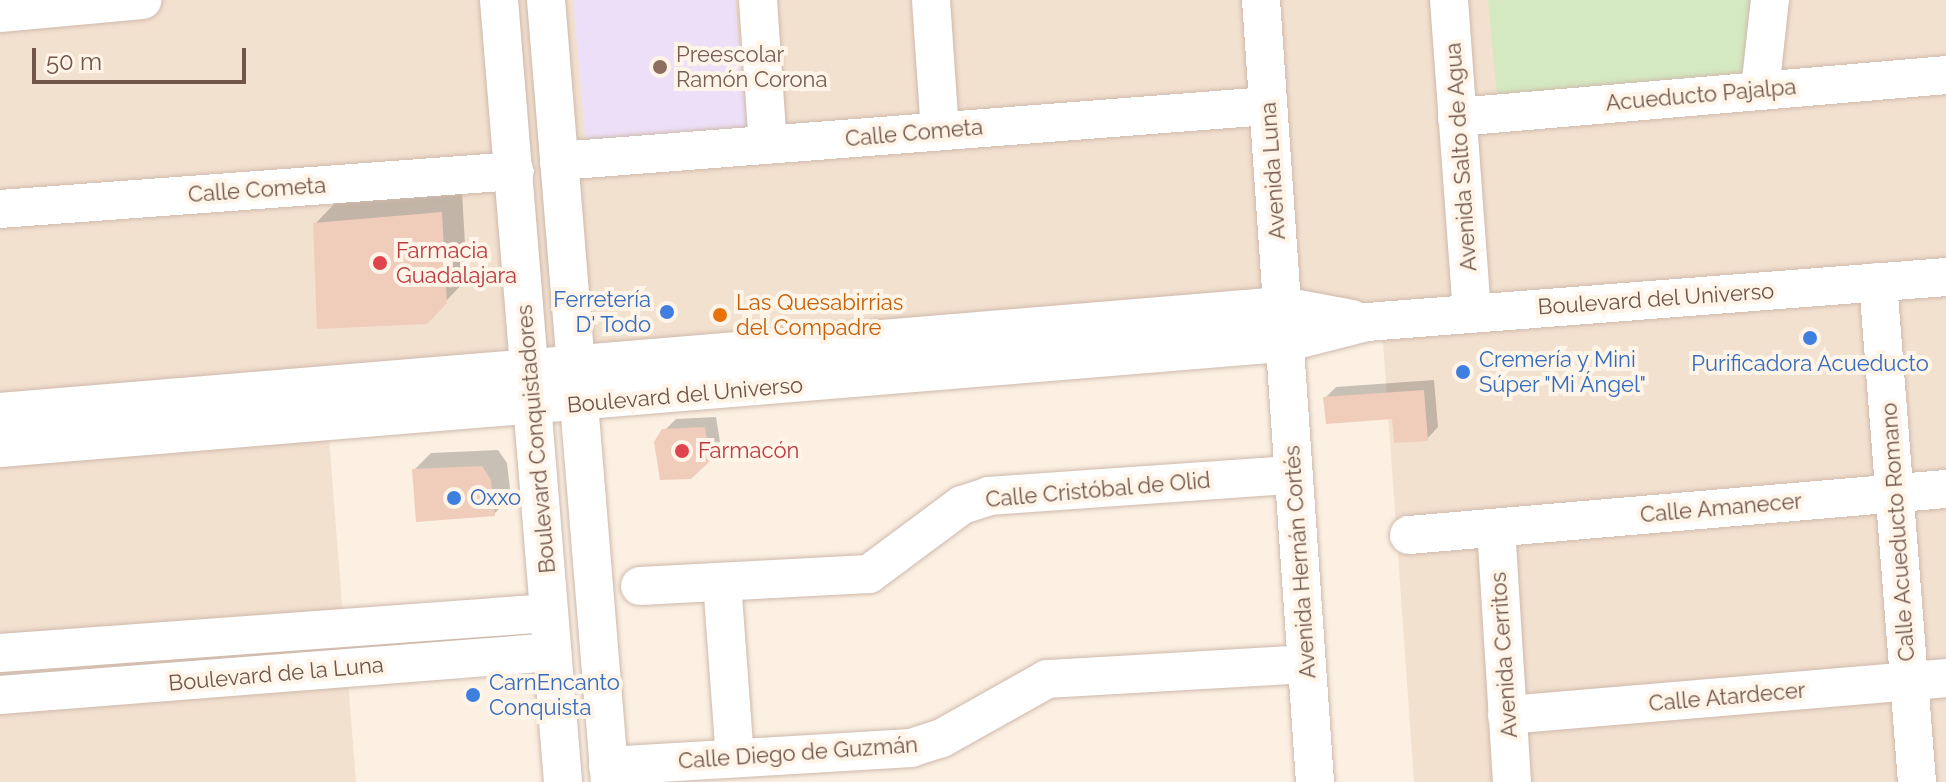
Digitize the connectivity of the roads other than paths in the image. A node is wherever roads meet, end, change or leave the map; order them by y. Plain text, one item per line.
1 (142, 0) edge
2 (499, 0) edge
3 (546, 0) edge
4 (758, 0) edge
5 (931, 0) edge
6 (1261, 0) edge
7 (1449, 0) edge
8 (1770, 0) edge
9 (0, 13) edge
10 (1946, 75) edge
11 (1760, 90) junction
12 (1268, 106) junction
13 (1457, 117) junction
14 (940, 131) junction
15 (768, 145) junction
16 (559, 161) junction
17 (515, 171) junction
18 (0, 209) edge
19 (1946, 277) edge
20 (1878, 282) junction
21 (1472, 313) junction
22 (1283, 325) junction
23 (576, 367) junction
24 (531, 389) junction
25 (579, 404) junction
26 (0, 412) edge
27 (227, 412) junction
28 (0, 448) edge
29 (1293, 475) junction
30 (1946, 489) edge
31 (1895, 494) junction
32 (1496, 528) junction
33 (1409, 535) dead end
34 (722, 582) junction
35 (640, 586) dead end
36 (549, 613) junction
37 (326, 629) junction
38 (552, 652) junction
39 (0, 653) edge
40 (1307, 664) junction
41 (330, 670) junction
42 (1946, 678) edge
43 (1909, 681) junction
44 (0, 695) edge
45 (1507, 715) junction
46 (735, 758) junction
47 (609, 774) edge
48 (563, 782) edge
49 (1315, 782) edge
50 (1512, 782) edge
51 (1917, 782) edge

1 - 9 street
2 - 17 street, Boulevard Conquistadores
3 - 16 street, Boulevard Conquistadores
4 - 15 street
5 - 14 street
6 - 12 street, Avenida Luna
7 - 13 street, Avenida Salto de Agua
8 - 11 street
10 - 11 street, Acueducto Pajalpa
11 - 13 street, Acueducto Pajalpa
12 - 14 street, Calle Cometa
12 - 22 street, Avenida Luna
13 - 21 street, Avenida Salto de Agua
14 - 15 street, Calle Cometa
15 - 16 street, Calle Cometa
16 - 23 street, Boulevard Conquistadores
17 - 18 street, Calle Cometa
17 - 24 street, Boulevard Conquistadores
19 - 20 street, Boulevard del Universo
20 - 21 street, Boulevard del Universo
20 - 31 street, Calle Acueducto Romano
21 - 22 street, Boulevard del Universo
22 - 23 street, Boulevard del Universo
22 - 25 street, Boulevard del Universo
22 - 29 street, Avenida Hernán Cortés
23 - 24 street, Boulevard del Universo
23 - 25 street, Boulevard Conquistadores
24 - 25 street, Boulevard del Universo
24 - 27 street, Boulevard del Universo
24 - 36 street, Boulevard Conquistadores
25 - 47 street, Boulevard Conquistadores
26 - 27 street, Boulevard del Universo
27 - 28 street, Boulevard del Universo
29 - 34 street, Calle Cristóbal de Olid
29 - 40 street, Avenida Hernán Cortés
30 - 31 street, Calle Amanecer
31 - 32 street, Calle Amanecer
31 - 43 street, Calle Acueducto Romano
32 - 33 street, Calle Amanecer
32 - 45 street, Avenida Cerritos
34 - 35 street, Calle Cristóbal de Olid
34 - 46 street
36 - 37 street, Boulevard de la Luna
36 - 38 street, Boulevard Conquistadores
37 - 39 street, Boulevard de la Luna
37 - 41 street
38 - 41 street, Boulevard de la Luna
38 - 48 street, Boulevard Conquistadores
40 - 46 street, Calle Diego de Guzmán
40 - 49 street, Avenida Hernán Cortés
41 - 44 street, Boulevard de la Luna
42 - 43 street, Calle Atardecer
43 - 45 street, Calle Atardecer
43 - 51 street, Calle Acueducto Romano
45 - 50 street, Avenida Cerritos
46 - 47 street, Calle Diego de Guzmán

